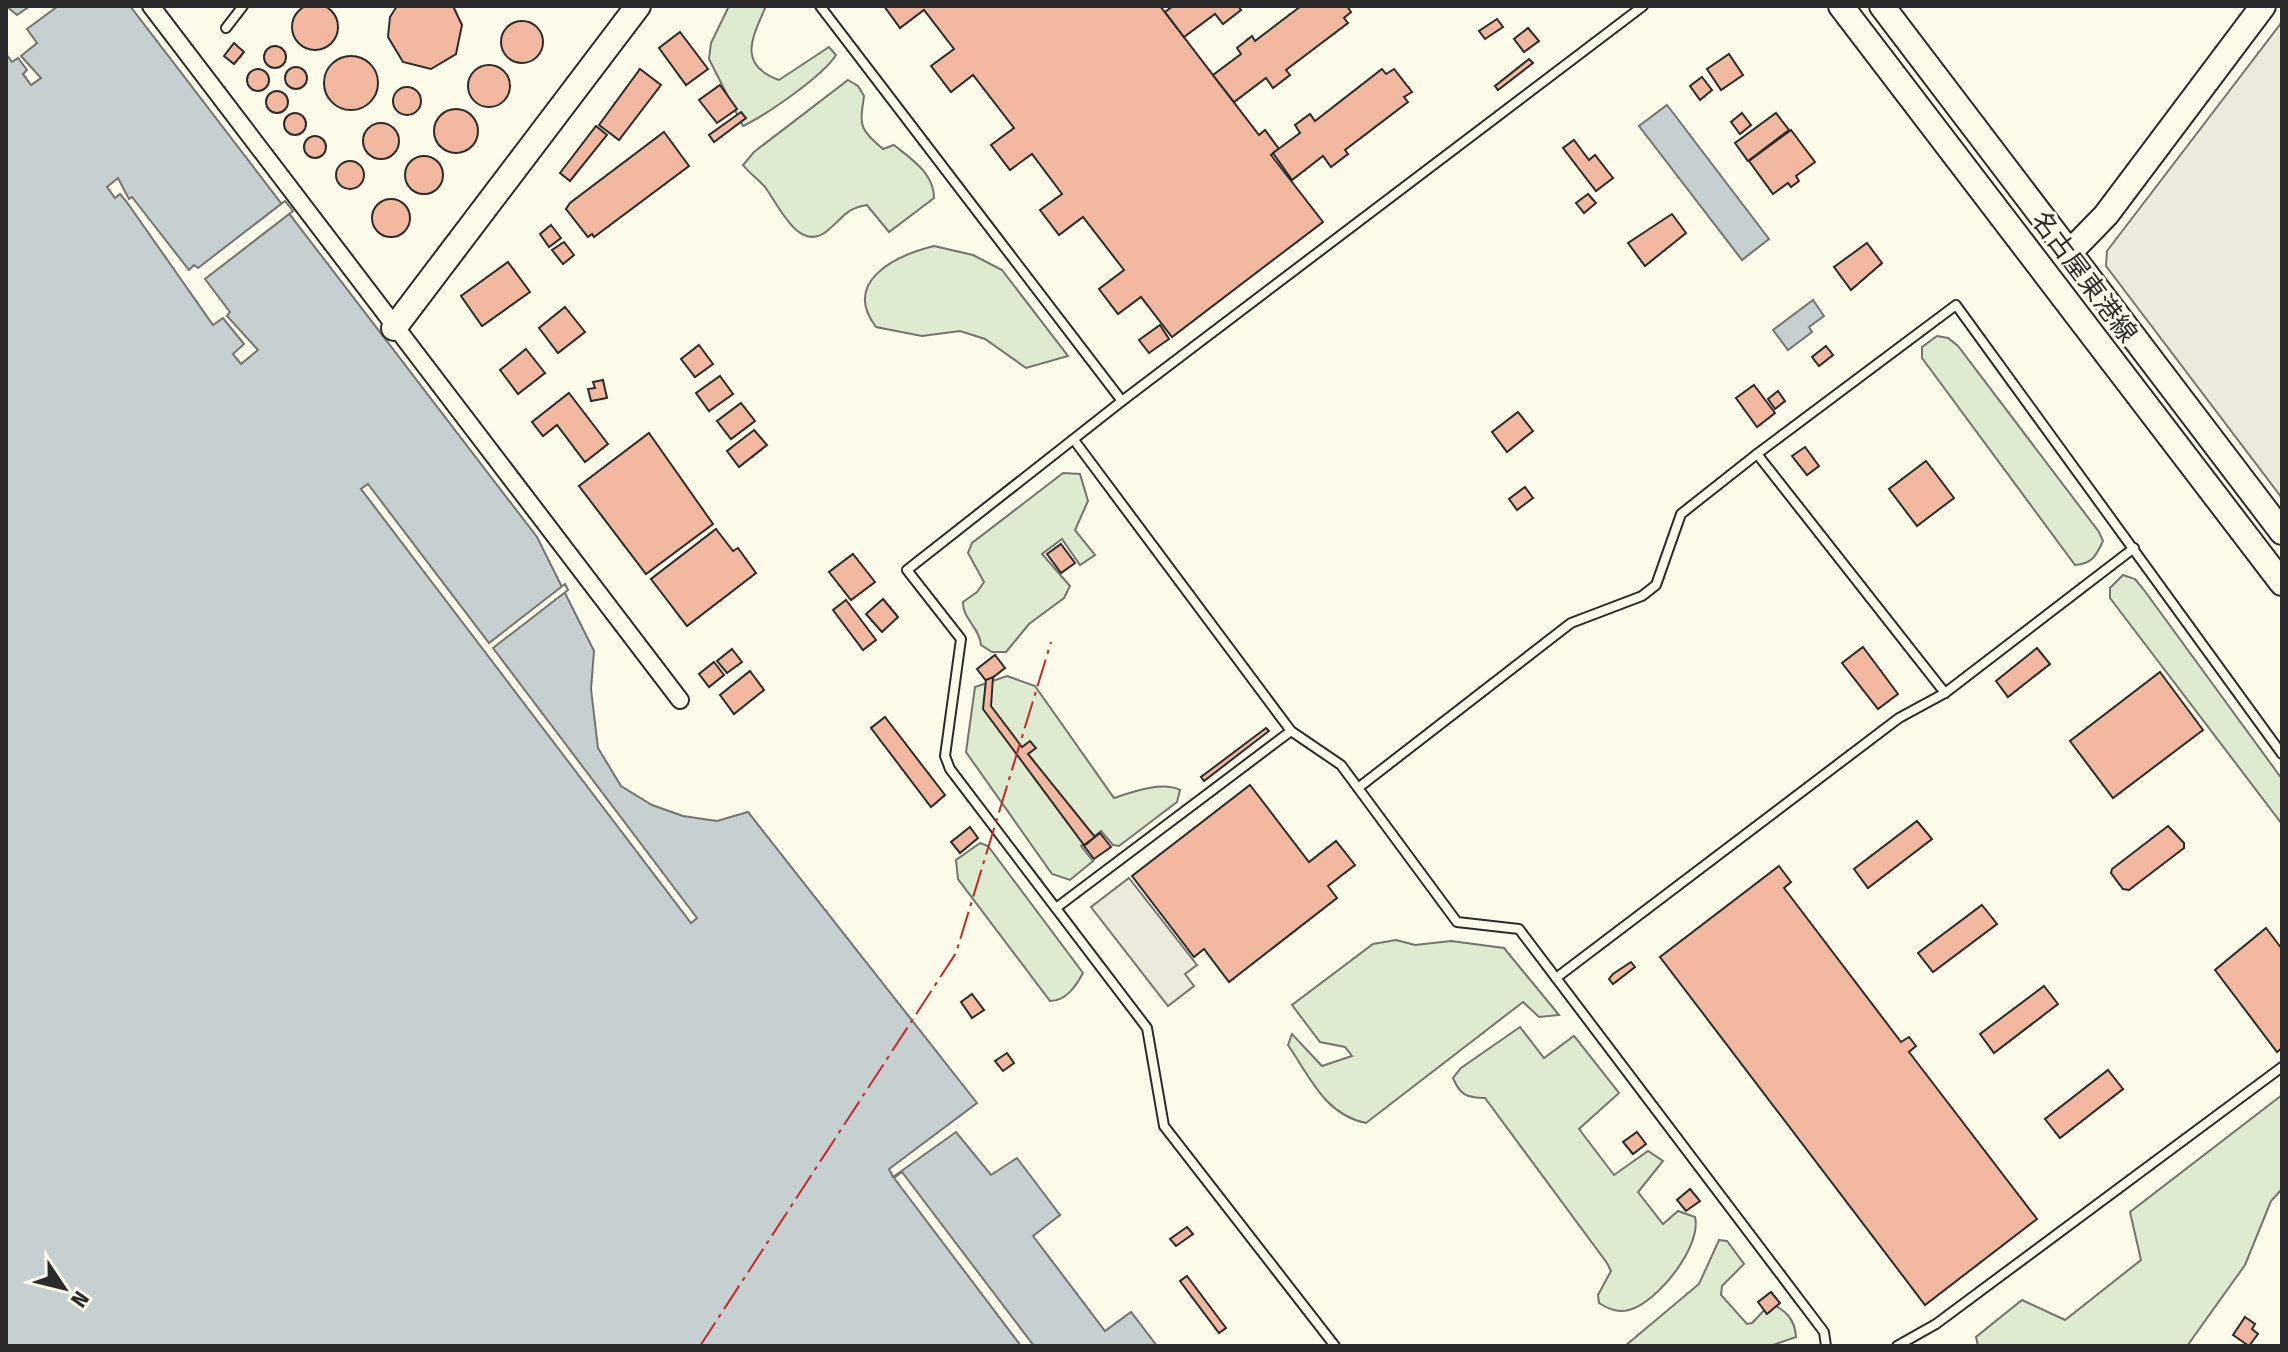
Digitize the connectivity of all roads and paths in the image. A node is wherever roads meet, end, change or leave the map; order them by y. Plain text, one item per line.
1 (151, 6) edge
2 (243, 6) edge
3 (638, 6) edge
4 (820, 6) edge
5 (1643, 6) edge
6 (1841, 6) edge
7 (1882, 6) edge
8 (2263, 6) edge
9 (226, 28) dead end
10 (2069, 253) junction
11 (394, 328) junction
12 (1122, 401) junction
13 (1074, 440) junction
14 (1757, 454) junction
15 (2282, 532) edge
16 (2134, 548) junction
17 (2282, 583) edge
18 (1945, 693) junction
19 (680, 700) dead end
20 (1291, 731) junction
21 (2282, 754) edge
22 (1358, 788) junction
23 (1056, 908) junction
24 (1556, 978) junction
25 (2282, 1067) edge
26 (1335, 1346) edge
27 (1826, 1346) edge
28 (1897, 1346) edge

1 - 11 street
2 - 9 lane
3 - 11 main road
4 - 12 lane
5 - 12 lane
6 - 17 main road, 名古屋東港線
7 - 10 main road, 名古屋東港線
8 - 10 main road
10 - 15 main road, 名古屋東港線
11 - 19 street
12 - 13 lane
13 - 20 lane
13 - 23 lane
14 - 16 lane
14 - 18 lane
14 - 22 lane
16 - 18 lane
16 - 21 lane
18 - 24 lane
20 - 22 lane
20 - 23 lane
22 - 24 lane
23 - 26 lane
24 - 27 lane
25 - 28 lane

